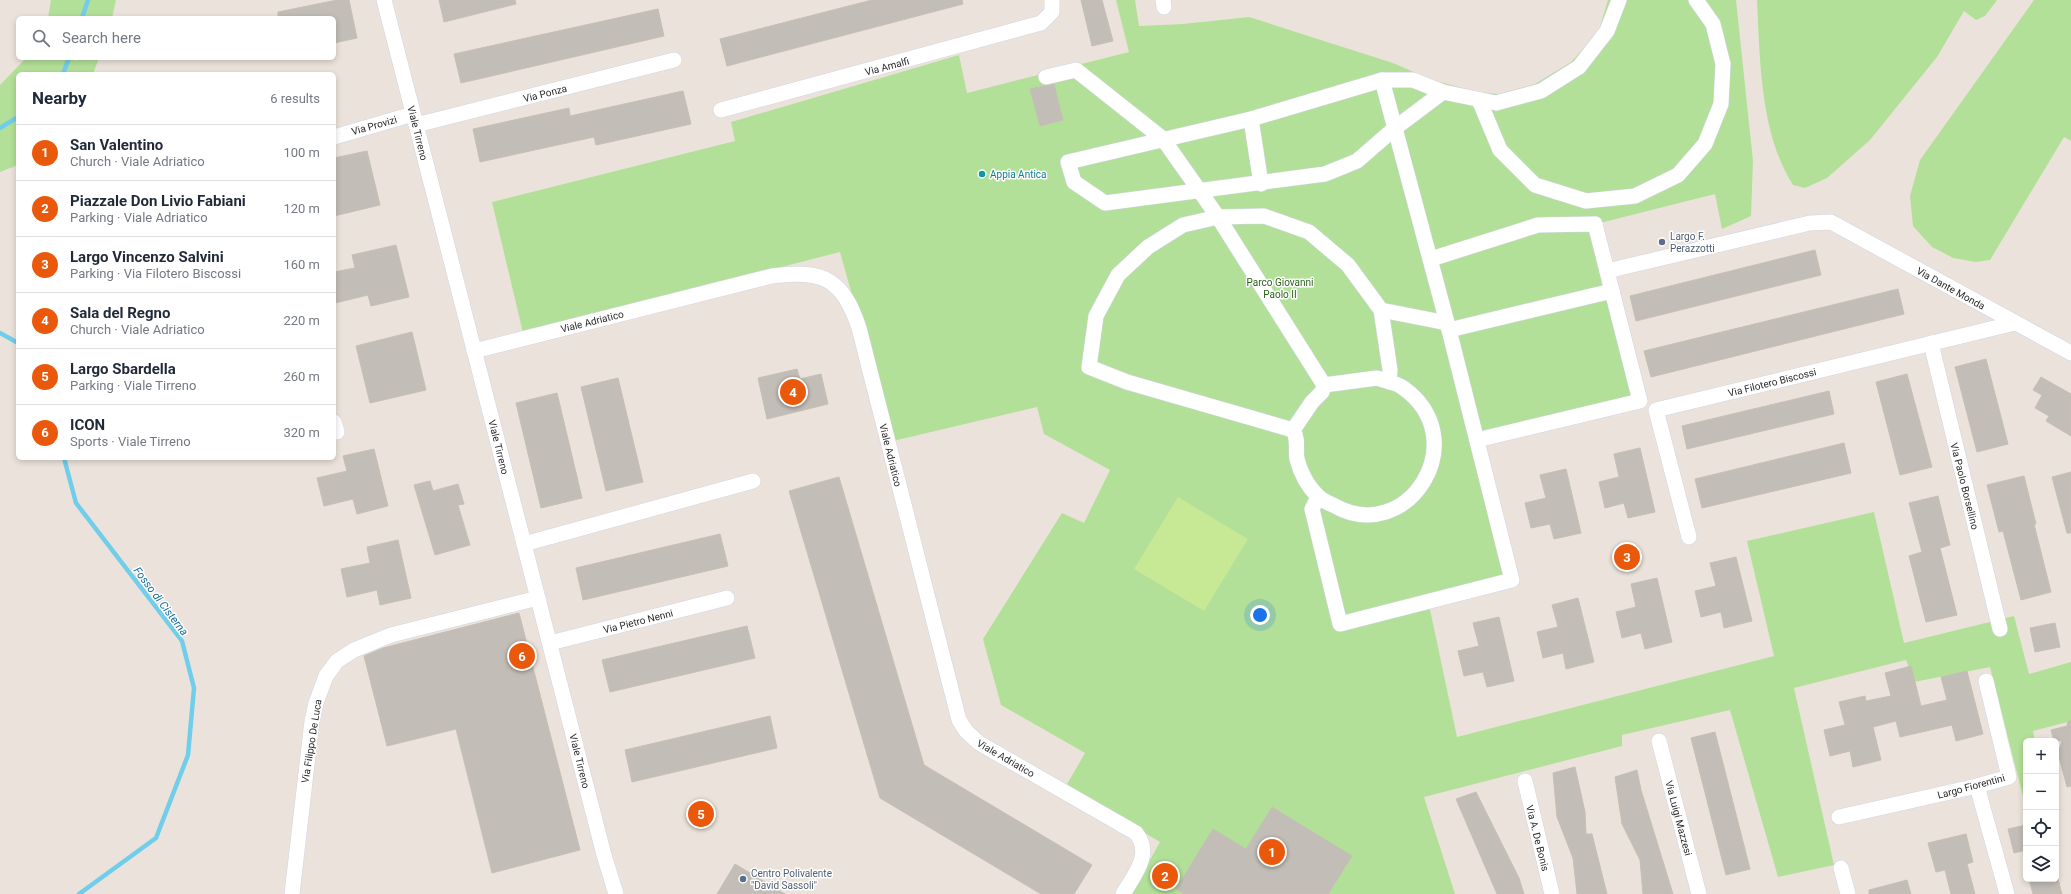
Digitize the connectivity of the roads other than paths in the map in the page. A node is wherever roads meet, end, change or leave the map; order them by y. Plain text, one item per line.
1 (384, 0) edge
2 (1052, 0) edge
3 (1619, 0) edge
4 (1696, 0) edge
5 (674, 60) dead end
6 (1046, 77) dead end
7 (1382, 80) junction
8 (1443, 92) junction
9 (1479, 100) junction
10 (721, 110) dead end
11 (1251, 119) junction
12 (415, 120) junction
13 (1395, 128) junction
14 (336, 137) edge
15 (1164, 139) junction
16 (1260, 184) junction
17 (1200, 191) junction
18 (1218, 217) junction
19 (1431, 259) junction
20 (1607, 271) junction
21 (1612, 291) junction
22 (1381, 310) junction
23 (2015, 323) junction
24 (1448, 326) junction
25 (1931, 343) junction
26 (474, 351) junction
27 (2071, 353) edge
28 (1389, 382) junction
29 (1324, 384) junction
30 (1293, 430) junction
31 (1476, 440) junction
32 (753, 481) dead end
33 (1318, 497) junction
34 (1689, 537) dead end
35 (524, 544) junction
36 (538, 598) junction
37 (727, 598) dead end
38 (2000, 629) dead end
39 (550, 643) junction
40 (1986, 681) dead end
41 (1659, 742) dead end
42 (1524, 782) dead end
43 (1977, 786) junction
44 (1838, 817) dead end
45 (1841, 868) dead end
46 (292, 894) edge
47 (616, 894) edge
48 (1123, 894) edge
49 (1552, 894) edge
50 (1699, 894) edge
51 (1848, 894) edge
52 (2007, 894) edge

1 - 12 street, Viale Tirreno
2 - 10 street, Via Amalfi
3 - 9 street
4 - 9 street
5 - 12 street, Via Ponza
6 - 15 street
7 - 8 street
7 - 11 street
7 - 13 street
8 - 9 street
8 - 13 street
11 - 15 street
11 - 16 street
12 - 14 street, Via Provizi
12 - 26 street, Viale Tirreno
13 - 16 street
13 - 19 street
15 - 17 street
15 - 17 street
16 - 17 street
17 - 18 street
18 - 22 street
18 - 29 street
18 - 30 street
19 - 20 street
19 - 24 street
20 - 21 street
20 - 23 street, Via Dante Monda
21 - 24 street
21 - 31 street
22 - 24 street
22 - 28 street
23 - 25 street, Via Filotero Biscossi
23 - 27 street, Via Dante Monda
24 - 31 street
25 - 34 street, Via Filotero Biscossi
25 - 38 street, Via Paolo Borsellino
26 - 35 street, Viale Tirreno
26 - 48 street, Viale Adriatico
28 - 29 street
28 - 33 street
29 - 30 street
30 - 33 street
31 - 33 street
32 - 35 street
35 - 36 street, Viale Tirreno
36 - 39 street, Viale Tirreno
36 - 46 street, Via Filippo De Luca
37 - 39 street, Via Pietro Nenni
39 - 47 street, Viale Tirreno
40 - 43 street, Largo Fiorentini
41 - 50 street, Via Luigi Mazzesi
42 - 49 street, Via A. De Bonis
43 - 44 street, Largo Fiorentini
43 - 52 street
45 - 51 street

